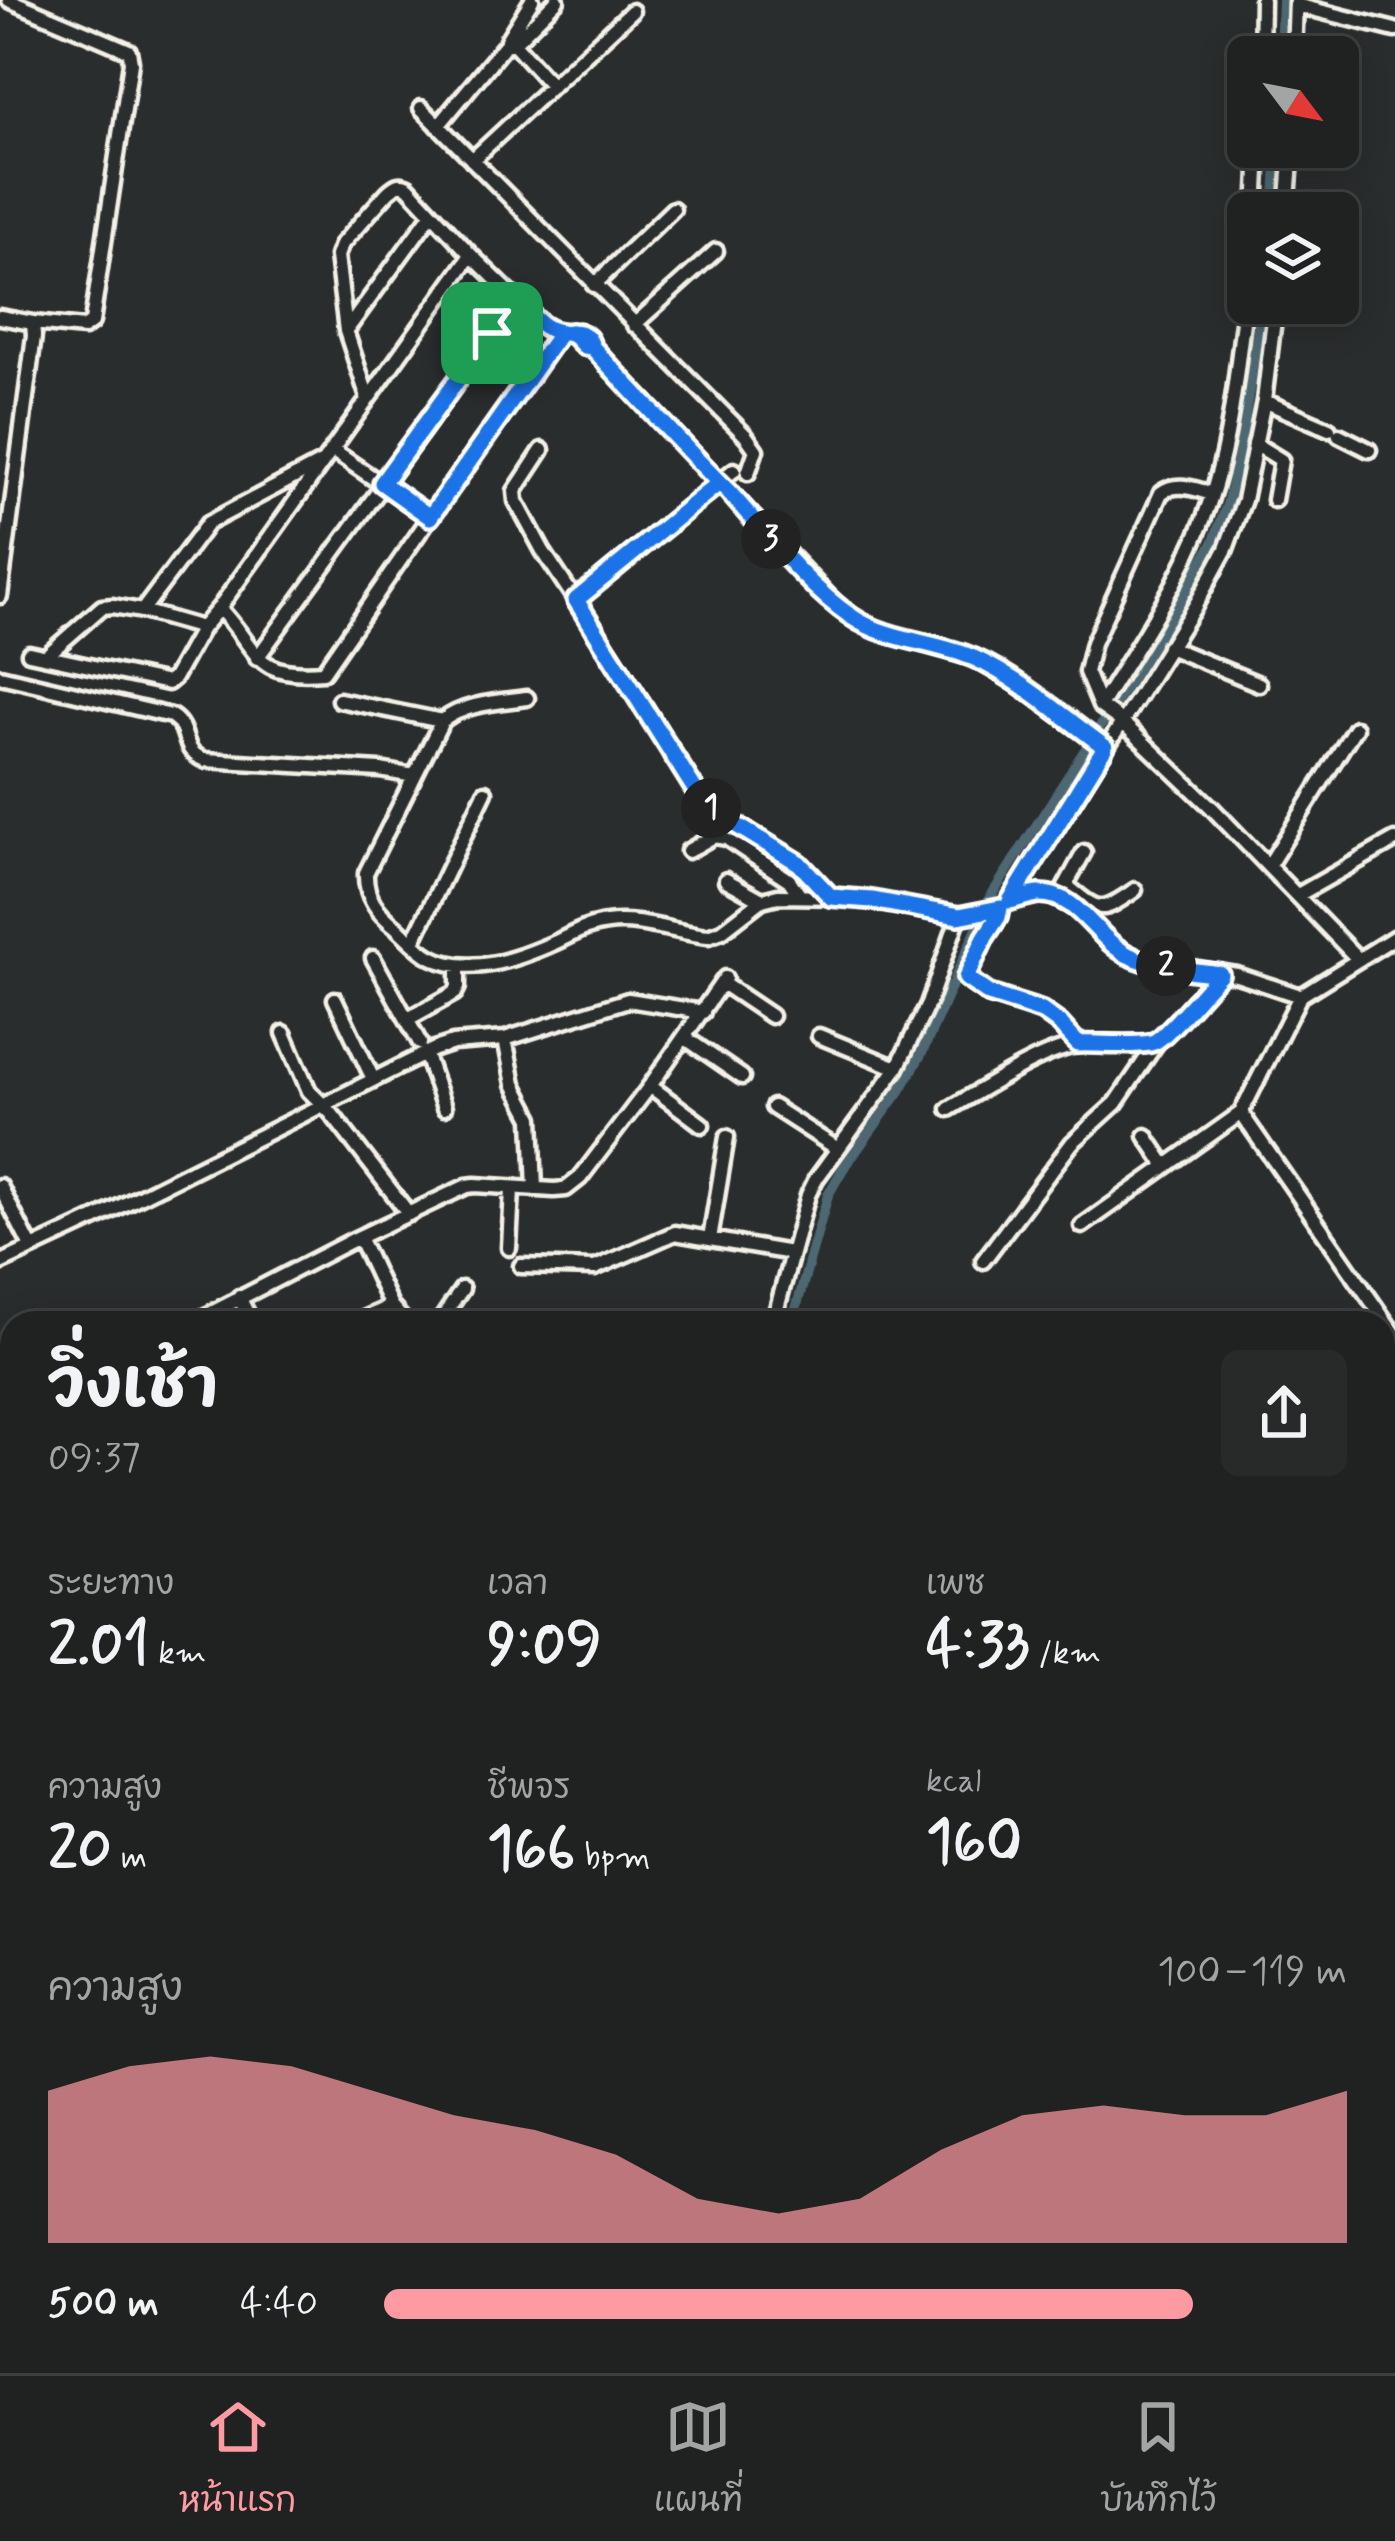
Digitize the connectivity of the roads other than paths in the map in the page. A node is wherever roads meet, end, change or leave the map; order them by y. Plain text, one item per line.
1 (9, 0) edge
2 (532, 0) edge
3 (557, 0) edge
4 (1262, 0) edge
5 (1296, 3) edge
6 (632, 11) dead end
7 (1395, 30) edge
8 (1261, 36) edge
9 (1295, 36) edge
10 (509, 42) junction
11 (552, 86) junction
12 (421, 108) dead end
13 (438, 126) junction
14 (472, 160) junction
15 (673, 208) dead end
16 (432, 212) junction
17 (716, 251) dead end
18 (471, 254) junction
19 (594, 284) junction
20 (514, 297) junction
21 (0, 317) edge
22 (33, 323) junction
23 (1242, 324) edge
24 (1273, 324) edge
25 (634, 325) junction
26 (346, 331) junction
27 (565, 333) junction
28 (368, 398) junction
29 (1264, 401) junction
30 (1256, 444) junction
31 (332, 450) junction
32 (542, 450) dead end
33 (1369, 450) dead end
34 (320, 463) junction
35 (382, 483) junction
36 (724, 487) junction
37 (1212, 494) junction
38 (1274, 500) dead end
39 (430, 517) junction
40 (0, 596) edge
41 (576, 600) junction
42 (219, 608) junction
43 (142, 610) junction
44 (202, 628) junction
45 (1168, 647) junction
46 (29, 653) dead end
47 (46, 656) junction
48 (256, 658) junction
49 (0, 676) edge
50 (1259, 684) dead end
51 (526, 698) dead end
52 (339, 700) dead end
53 (1101, 707) junction
54 (1119, 719) junction
55 (442, 721) junction
56 (1355, 728) dead end
57 (1101, 744) junction
58 (414, 776) junction
59 (485, 792) dead end
60 (1395, 840) edge
61 (688, 851) dead end
62 (1084, 852) dead end
63 (1269, 865) junction
64 (726, 880) dead end
65 (1066, 885) junction
66 (1135, 890) dead end
67 (1298, 895) junction
68 (800, 896) junction
69 (831, 897) junction
70 (1058, 898) junction
71 (762, 900) junction
72 (995, 908) junction
73 (959, 916) junction
74 (1395, 937) edge
75 (413, 942) junction
76 (374, 958) dead end
77 (1357, 958) junction
78 (458, 967) junction
79 (1220, 974) junction
80 (1300, 996) junction
81 (334, 999) dead end
82 (703, 1012) junction
83 (772, 1016) dead end
84 (408, 1019) junction
85 (284, 1033) dead end
86 (820, 1036) dead end
87 (684, 1037) junction
88 (506, 1039) junction
89 (1158, 1041) junction
90 (1078, 1044) junction
91 (423, 1048) junction
92 (897, 1068) junction
93 (742, 1077) dead end
94 (373, 1079) junction
95 (650, 1086) junction
96 (322, 1106) junction
97 (773, 1106) dead end
98 (444, 1108) dead end
99 (949, 1109) dead end
100 (1241, 1113) junction
101 (702, 1125) dead end
102 (1146, 1136) dead end
103 (727, 1137) dead end
104 (838, 1149) junction
105 (1166, 1166) junction
106 (0, 1186) edge
107 (512, 1189) junction
108 (535, 1189) junction
109 (409, 1214) junction
110 (1082, 1226) dead end
111 (360, 1239) junction
112 (710, 1239) junction
113 (31, 1247) junction
114 (509, 1248) dead end
115 (791, 1253) junction
116 (983, 1261) dead end
117 (0, 1263) edge
118 (521, 1266) dead end
119 (462, 1289) dead end
120 (239, 1298) junction
121 (391, 1306) junction
122 (215, 1311) edge
123 (246, 1311) edge
124 (380, 1311) edge
125 (395, 1311) edge
126 (447, 1311) edge
127 (775, 1311) edge
128 (1378, 1311) edge

1 - 22 street
2 - 10 street
3 - 10 street
4 - 8 street
5 - 7 street
5 - 9 street
6 - 11 street
10 - 11 street
10 - 13 street
11 - 14 street
12 - 13 street
13 - 14 street
14 - 19 street
15 - 19 street
16 - 18 street
16 - 26 street
16 - 26 street
17 - 25 street
18 - 20 street
18 - 28 street
19 - 25 street
20 - 27 street
20 - 35 street
21 - 22 street
22 - 40 street
23 - 37 street
24 - 29 street
25 - 36 street
26 - 28 street
27 - 36 street
27 - 39 street
28 - 31 street
29 - 30 street
29 - 33 street
30 - 38 street
30 - 45 street
31 - 34 street
31 - 35 street
32 - 41 street
34 - 42 street
34 - 43 street
35 - 39 street
35 - 48 street
36 - 41 street
36 - 57 street
37 - 53 street
37 - 53 street
39 - 48 street
41 - 69 street
42 - 44 street
42 - 48 street
43 - 44 street
43 - 47 street
44 - 47 street
45 - 50 street
45 - 54 street
46 - 47 street
49 - 58 street
51 - 55 street
52 - 55 street
53 - 54 street
54 - 57 street
54 - 63 street
55 - 58 street
56 - 63 street
57 - 72 street
58 - 75 street
59 - 75 street
60 - 67 street
61 - 68 street
62 - 65 street
63 - 67 street
64 - 71 street
65 - 66 street
65 - 70 street
67 - 77 street
68 - 69 street
68 - 71 street
69 - 73 street
70 - 72 street
70 - 79 street
71 - 78 street
72 - 73 street
72 - 90 street
73 - 92 street
74 - 77 street
75 - 78 street
76 - 84 street
77 - 80 street
78 - 84 street
79 - 80 street
79 - 89 street
80 - 100 street
81 - 94 street
82 - 83 street
82 - 87 street
82 - 88 street
84 - 91 street
85 - 96 street
86 - 92 street
87 - 93 street
87 - 95 street
88 - 91 street
88 - 108 street
89 - 90 street
89 - 116 street
90 - 99 street
91 - 94 street
91 - 98 street
92 - 104 street
94 - 96 street
95 - 101 street
95 - 108 street
96 - 109 street
96 - 113 street
97 - 104 street
100 - 105 street
100 - 128 street
102 - 105 street
103 - 112 street
104 - 115 street
105 - 110 street
106 - 113 street
107 - 108 street
107 - 109 street
107 - 114 street
109 - 111 street
111 - 120 street
111 - 121 street
112 - 115 street
112 - 118 street
113 - 117 street
115 - 127 street
119 - 126 street
120 - 122 street
120 - 123 street
121 - 124 street
121 - 125 street

